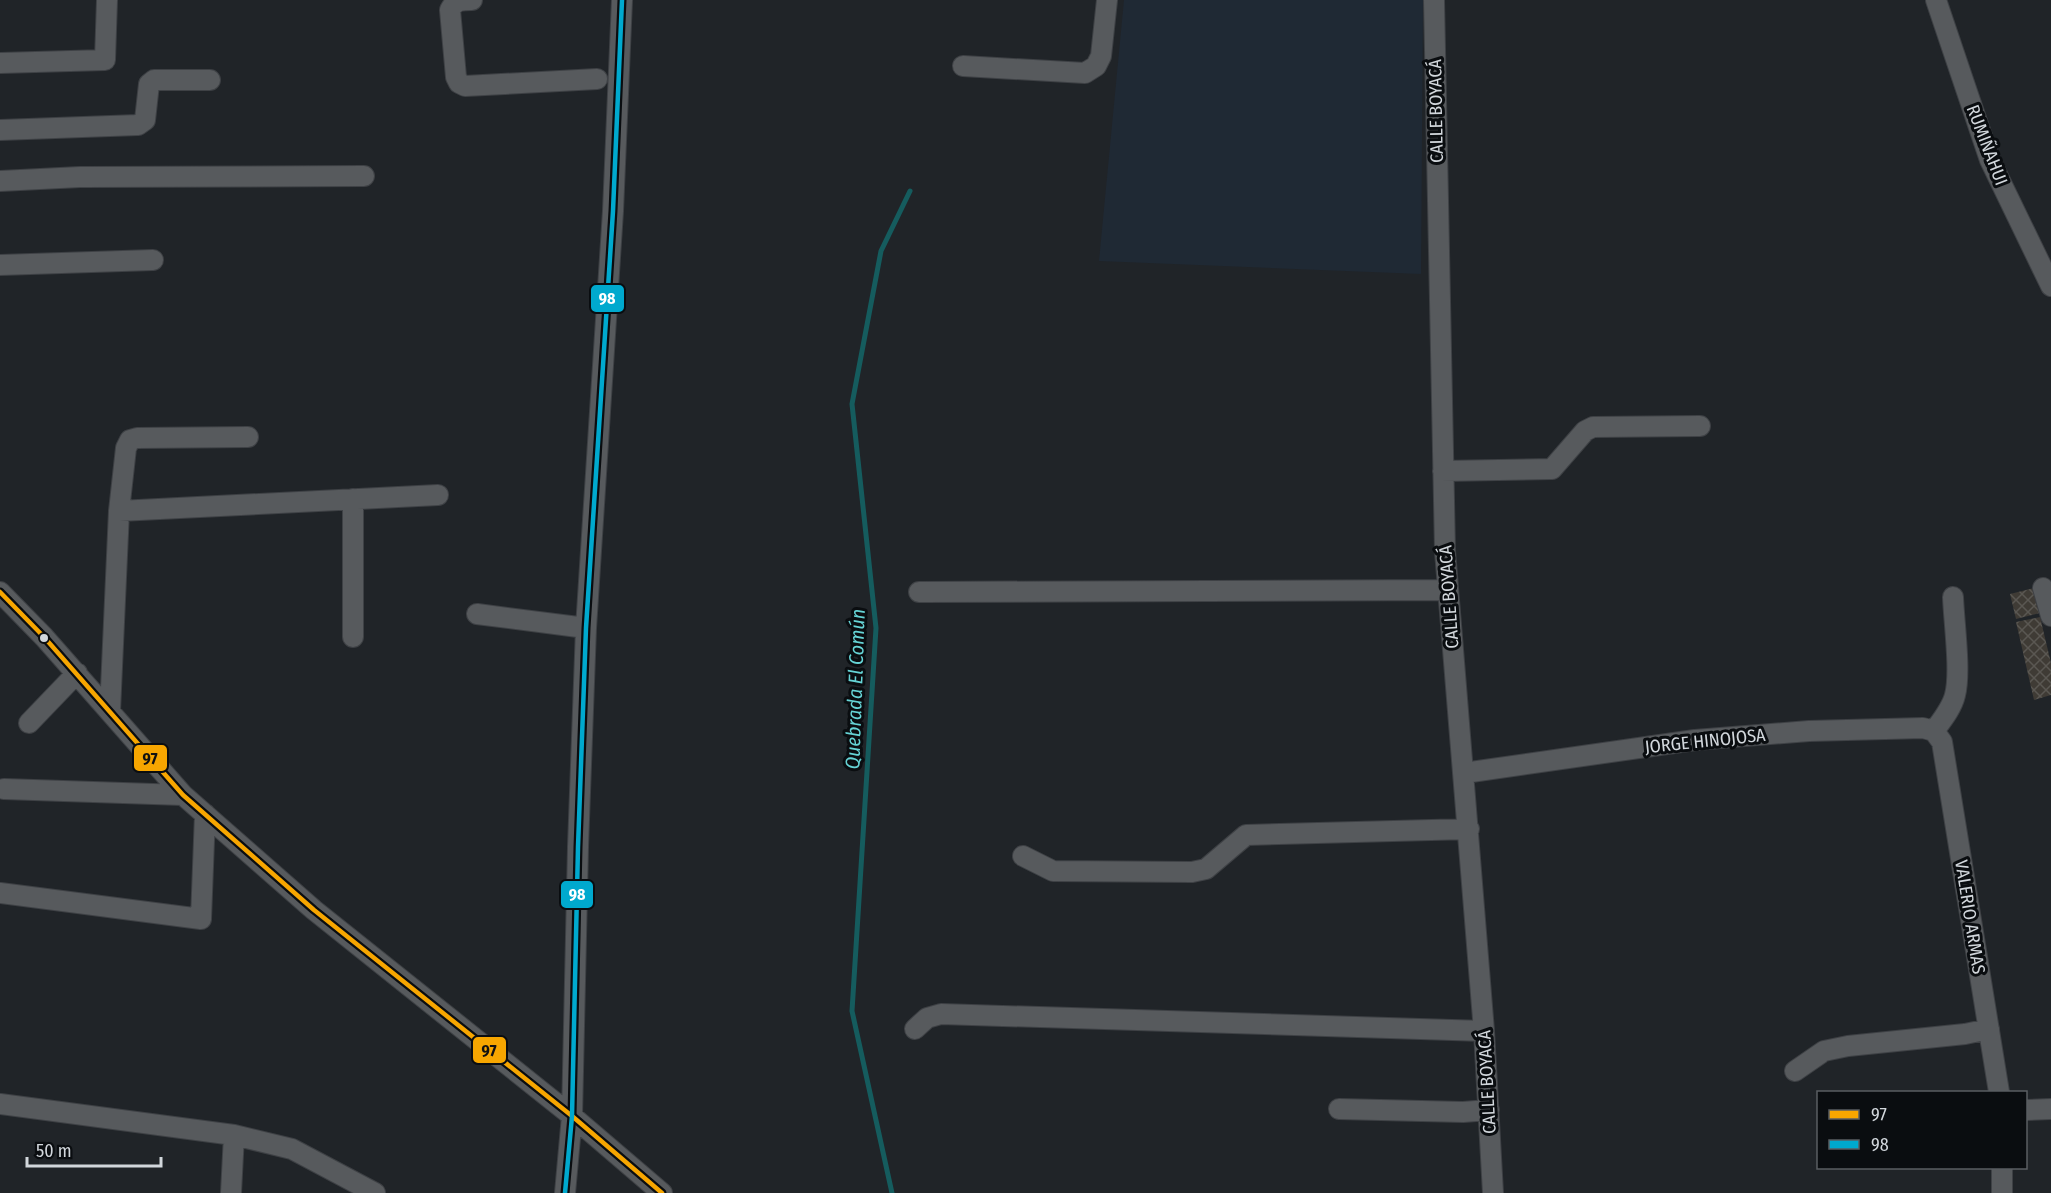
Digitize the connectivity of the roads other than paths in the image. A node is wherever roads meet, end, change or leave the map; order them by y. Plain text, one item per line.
1 (107, 0) edge
2 (472, 0) edge
3 (622, 0) edge
4 (1107, 0) edge
5 (1434, 0) edge
6 (1936, 0) edge
7 (0, 63) edge
8 (963, 66) dead end
9 (597, 79) dead end
10 (210, 80) dead end
11 (0, 130) edge
12 (364, 176) dead end
13 (0, 182) edge
14 (153, 260) dead end
15 (0, 265) edge
16 (2051, 286) edge
17 (1700, 426) dead end
18 (248, 437) dead end
19 (1443, 471) junction
20 (438, 495) dead end
21 (353, 499) junction
22 (119, 511) junction
23 (2043, 588) dead end
24 (1447, 590) junction
25 (919, 592) dead end
26 (1953, 597) dead end
27 (3, 601) edge
28 (477, 614) dead end
29 (2051, 616) edge
30 (586, 628) junction
31 (353, 637) dead end
32 (77, 673) junction
33 (110, 711) junction
34 (29, 723) dead end
35 (1938, 736) junction
36 (1464, 773) junction
37 (4, 789) dead end
38 (183, 795) junction
39 (205, 814) junction
40 (1469, 829) junction
41 (1023, 856) dead end
42 (0, 893) edge
43 (915, 1029) dead end
44 (1989, 1029) junction
45 (1484, 1031) junction
46 (1795, 1071) dead end
47 (1999, 1091) edge
48 (0, 1104) edge
49 (1339, 1109) dead end
50 (2051, 1109) edge
51 (1489, 1110) junction
52 (2027, 1110) edge
53 (572, 1116) junction
54 (234, 1135) junction
55 (2002, 1169) edge
56 (231, 1193) edge
57 (375, 1193) edge
58 (565, 1193) edge
59 (662, 1193) edge
60 (1493, 1193) edge
61 (2002, 1193) edge

1 - 7 street
2 - 9 street
3 - 30 street
4 - 8 street
5 - 19 street, CALLE BOYACÁ
6 - 16 street, RUMIÑAHUI
10 - 11 street
12 - 13 street
14 - 15 street
17 - 19 street
18 - 22 street
19 - 24 street, CALLE BOYACÁ
20 - 21 street
21 - 22 street
21 - 31 street
22 - 33 street
23 - 29 street
24 - 25 street
24 - 36 street, CALLE BOYACÁ
26 - 35 street
27 - 32 street
28 - 30 street
30 - 53 street
32 - 33 street
32 - 34 street
33 - 38 street
35 - 36 street, JORGE HINOJOSA
35 - 44 street, VALERIO ARMAS
36 - 40 street, CALLE BOYACÁ
37 - 38 street
38 - 39 street
39 - 42 street
39 - 53 street
40 - 41 street
40 - 45 street, CALLE BOYACÁ
43 - 45 street
44 - 46 street
44 - 47 street, VALERIO ARMAS
45 - 51 street, CALLE BOYACÁ
48 - 54 street
49 - 51 street
50 - 52 street
51 - 60 street, CALLE BOYACÁ
53 - 58 street
53 - 59 street
54 - 56 street
54 - 57 street
55 - 61 street

